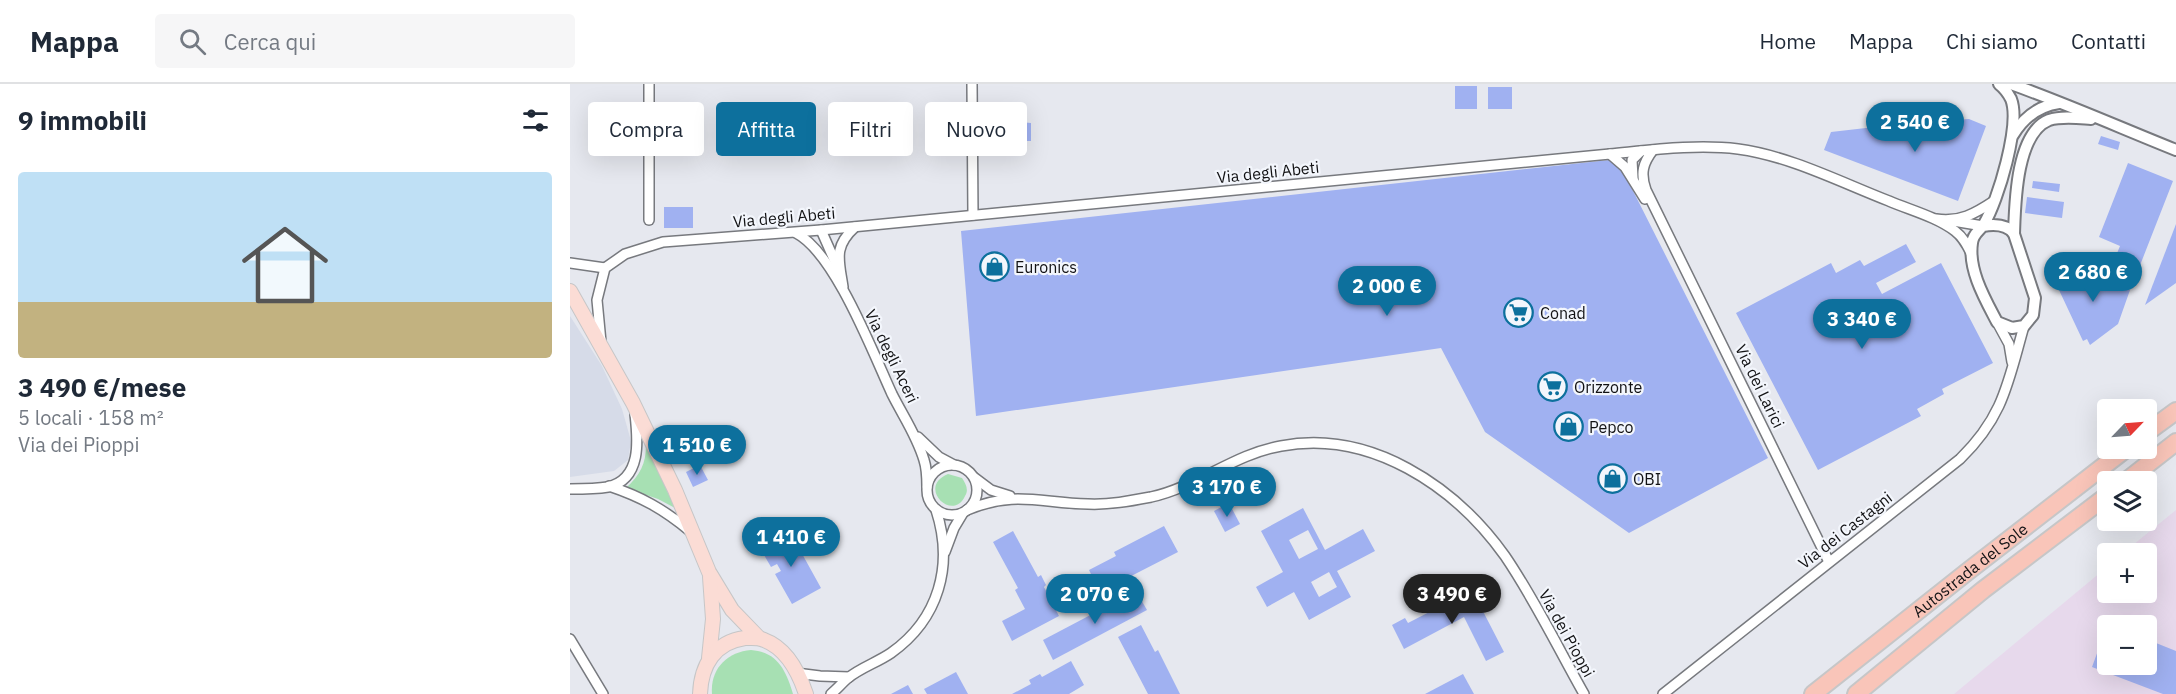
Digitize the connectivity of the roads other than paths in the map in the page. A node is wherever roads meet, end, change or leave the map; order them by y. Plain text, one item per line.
1 (649, 84) edge
2 (972, 84) edge
3 (1999, 84) edge
4 (2011, 84) edge
5 (2063, 103) junction
6 (2100, 120) junction
7 (2013, 135) junction
8 (1653, 150) junction
9 (2176, 150) edge
10 (1641, 151) junction
11 (1610, 154) junction
12 (1634, 181) junction
13 (1994, 201) junction
14 (973, 215) junction
15 (1928, 217) junction
16 (649, 220) dead end
17 (1946, 220) junction
18 (1662, 223) junction
19 (855, 226) junction
20 (1983, 226) junction
21 (821, 230) junction
22 (794, 232) junction
23 (2014, 234) junction
24 (1972, 255) junction
25 (570, 263) edge
26 (605, 268) junction
27 (841, 274) junction
28 (570, 291) edge
29 (844, 291) junction
30 (1997, 322) junction
31 (2024, 326) junction
32 (602, 345) junction
33 (2013, 364) junction
34 (633, 403) junction
35 (2176, 411) edge
36 (2157, 426) edge
37 (914, 433) junction
38 (2176, 442) edge
39 (2113, 459) edge
40 (963, 468) junction
41 (2139, 471) edge
42 (609, 486) junction
43 (927, 488) junction
44 (570, 489) edge
45 (1015, 498) junction
46 (2097, 503) edge
47 (936, 510) junction
48 (965, 511) junction
49 (694, 534) junction
50 (944, 557) junction
51 (1829, 562) junction
52 (709, 572) junction
53 (759, 638) junction
54 (570, 639) edge
55 (710, 658) junction
56 (796, 673) junction
57 (849, 677) junction
58 (700, 693) edge
59 (603, 694) edge
60 (806, 694) edge
61 (831, 694) edge
62 (1584, 694) edge
63 (1663, 694) edge
64 (1813, 694) edge
65 (1856, 694) edge

1 - 16 street
2 - 14 street
3 - 7 street
4 - 5 street
5 - 6 street
5 - 7 street
6 - 9 street
6 - 23 street, Via dei Castagni
7 - 13 street
8 - 10 street, Via degli Abeti
8 - 15 street, Via degli Abeti
8 - 18 street, Via dei Larici
10 - 11 street, Via degli Abeti
10 - 12 street
11 - 12 street, Via dei Larici
11 - 14 street, Via degli Abeti
12 - 18 street, Via dei Larici
13 - 17 street, Via degli Abeti
13 - 20 street
14 - 19 street, Via degli Abeti
15 - 17 street, Via degli Abeti
15 - 24 street, Via degli Abeti
17 - 20 street, Via degli Abeti
18 - 51 street, Via dei Larici
19 - 21 street, Via degli Abeti
19 - 27 street, Via degli Aceri
20 - 23 street
20 - 24 street
21 - 22 street, Via degli Abeti
21 - 27 street
22 - 26 street, Via degli Abeti
22 - 29 street, Via degli Aceri
23 - 31 street, Via dei Castagni
24 - 30 street
25 - 26 street
26 - 32 street
27 - 29 street, Via degli Aceri
28 - 32 main road
29 - 37 street, Via degli Aceri
30 - 31 street
30 - 33 street
31 - 33 street, Via dei Castagni
32 - 34 main road
33 - 51 street, Via dei Castagni
34 - 42 street
34 - 49 main road
35 - 36 highway
37 - 40 street, Via degli Aceri
37 - 43 street, Via degli Aceri
38 - 41 highway
39 - 64 highway, Autostrada del Sole
40 - 43 street
40 - 45 street, Via degli Aceri
40 - 48 street
42 - 44 street
42 - 49 street
43 - 47 street
45 - 48 street
45 - 62 street, Via dei Pioppi
46 - 65 highway, Autostrada del Sole
47 - 48 street
47 - 50 street
48 - 50 street
49 - 52 main road
50 - 57 street
51 - 63 street, Via dei Castagni
52 - 53 main road
52 - 55 main road
53 - 55 main road
53 - 56 main road
54 - 59 street
55 - 58 main road
56 - 57 street
56 - 60 main road
57 - 61 street

